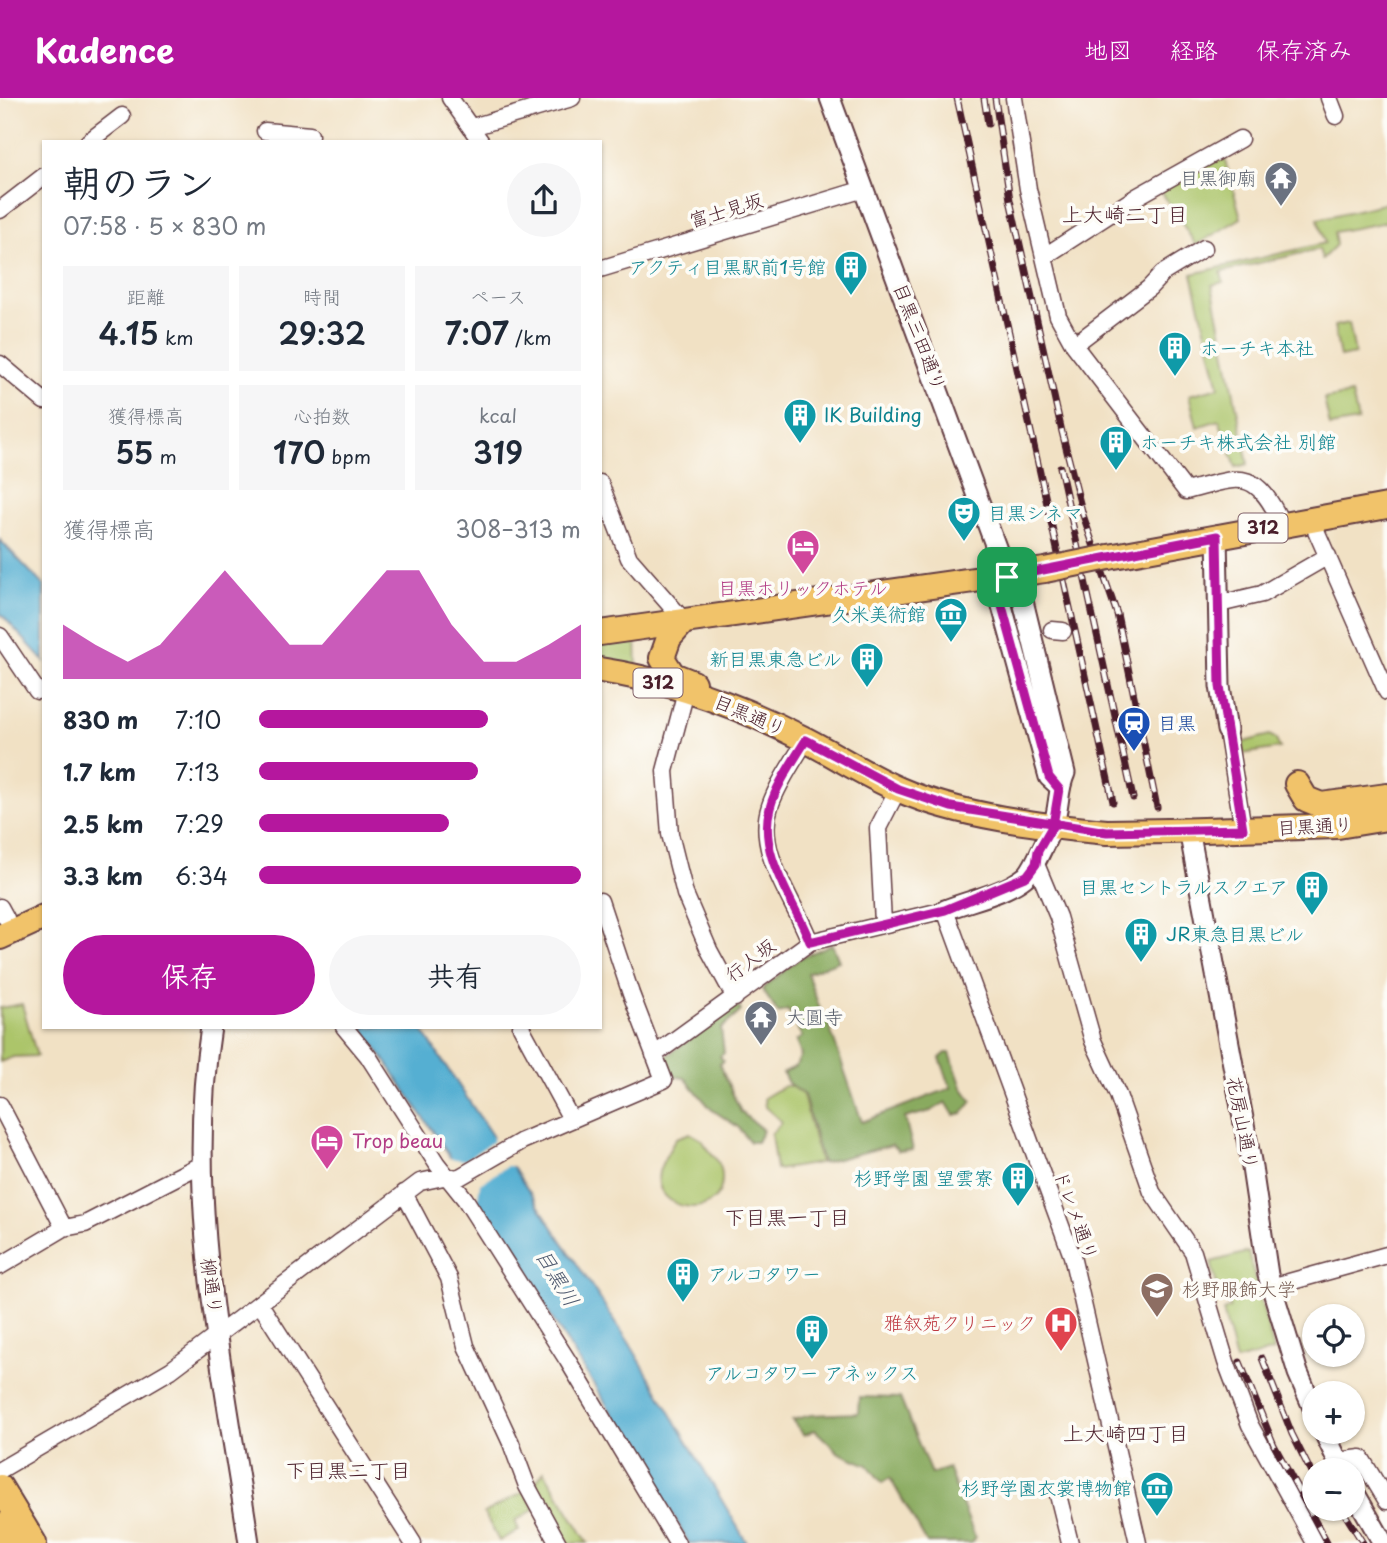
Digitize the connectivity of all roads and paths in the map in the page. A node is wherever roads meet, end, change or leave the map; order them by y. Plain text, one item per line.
1 (450, 98) edge
2 (572, 98) edge
3 (830, 98) edge
4 (1014, 98) edge
5 (1329, 98) edge
6 (122, 116) dead end
7 (1336, 116) dead end
8 (472, 127) junction
9 (265, 131) dead end
10 (1240, 139) dead end
11 (91, 140) edge
12 (309, 140) edge
13 (480, 140) edge
14 (42, 178) edge
15 (864, 189) junction
16 (0, 210) edge
17 (1204, 248) dead end
18 (1045, 256) junction
19 (602, 268) edge
20 (1074, 345) junction
21 (0, 364) edge
22 (42, 399) edge
23 (602, 488) edge
24 (1387, 506) edge
25 (1311, 519) junction
26 (1282, 524) junction
27 (1217, 536) junction
28 (1328, 556) junction
29 (1007, 577) junction
30 (1219, 604) junction
31 (684, 621) junction
32 (602, 633) edge
33 (0, 636) edge
34 (602, 670) edge
35 (37, 691) dead end
36 (686, 691) junction
37 (1387, 692) edge
38 (714, 699) junction
39 (1227, 730) joint
40 (806, 740) junction
41 (1297, 783) dead end
42 (898, 789) junction
43 (1387, 796) edge
44 (1387, 818) edge
45 (1053, 825) junction
46 (1243, 829) junction
47 (1179, 831) junction
48 (1036, 864) junction
49 (42, 902) edge
50 (602, 907) edge
51 (945, 910) junction
52 (42, 917) edge
53 (1, 921) edge
54 (883, 923) junction
55 (810, 942) junction
56 (735, 998) junction
57 (211, 1029) edge
58 (347, 1029) edge
59 (522, 1029) edge
60 (654, 1055) junction
61 (0, 1105) edge
62 (571, 1119) junction
63 (202, 1164) junction
64 (453, 1177) junction
65 (404, 1193) junction
66 (64, 1228) junction
67 (1387, 1255) edge
68 (0, 1266) edge
69 (1271, 1287) junction
70 (260, 1304) junction
71 (219, 1336) junction
72 (1302, 1382) edge
73 (1365, 1465) edge
74 (0, 1470) edge
75 (0, 1486) edge
76 (1057, 1491) dead end
77 (1387, 1501) edge
78 (1365, 1511) edge
79 (0, 1525) edge
80 (11, 1543) edge
81 (34, 1543) edge
82 (248, 1543) edge
83 (413, 1543) edge
84 (558, 1543) edge
85 (677, 1543) edge
86 (1070, 1543) edge
87 (1138, 1543) edge
88 (1315, 1543) edge
89 (1383, 1543) edge

1 - 8 street
2 - 8 street
3 - 15 street, 目黒三田通り
4 - 18 street
5 - 7 street
6 - 11 street
8 - 13 street
9 - 12 street
10 - 18 street
14 - 16 street
15 - 19 street, 富士見坂
15 - 29 street, 目黒三田通り
17 - 20 street
18 - 20 street
20 - 26 street
21 - 22 street
23 - 31 street
24 - 25 main road, 312
25 - 26 main road, 312
25 - 28 street
26 - 27 main road, 312
27 - 29 main road, 312, bridge
27 - 30 street
28 - 30 street
28 - 37 street
29 - 31 main road, 312
29 - 45 street
30 - 39 street
31 - 32 main road, 312
31 - 38 main road
33 - 35 street
34 - 36 main road, 目黒通り / 312
36 - 38 main road, 目黒通り / 312
36 - 56 street
38 - 40 main road, 目黒通り / 312
39 - 46 street
40 - 42 main road, 目黒通り / 312
40 - 55 street
41 - 43 main road, 目黒通り
42 - 45 main road, 目黒通り / 312
42 - 54 street
44 - 46 main road, 目黒通り / 312
45 - 47 main road, 目黒通り / 312, bridge
45 - 48 street
46 - 47 main road, 目黒通り / 312
47 - 69 street, 花房山通り
48 - 51 street
48 - 88 street
49 - 53 main road
50 - 60 street
51 - 54 street, 行人坂
51 - 87 street, ドレメ通り
52 - 53 main road
54 - 55 street, 行人坂
55 - 56 street, 行人坂
56 - 60 street, 行人坂
57 - 63 street, 柳通り
58 - 64 street
59 - 62 street
60 - 62 street
61 - 66 street
62 - 64 street
63 - 66 street
63 - 71 street, 柳通り
64 - 65 street
64 - 85 street
65 - 70 street
65 - 84 street
66 - 68 street
67 - 69 street
69 - 72 street, 花房山通り
70 - 71 street
70 - 83 street
71 - 74 street
71 - 82 street, 柳通り
73 - 77 street
75 - 81 main road
76 - 86 street
78 - 89 street
79 - 80 main road

